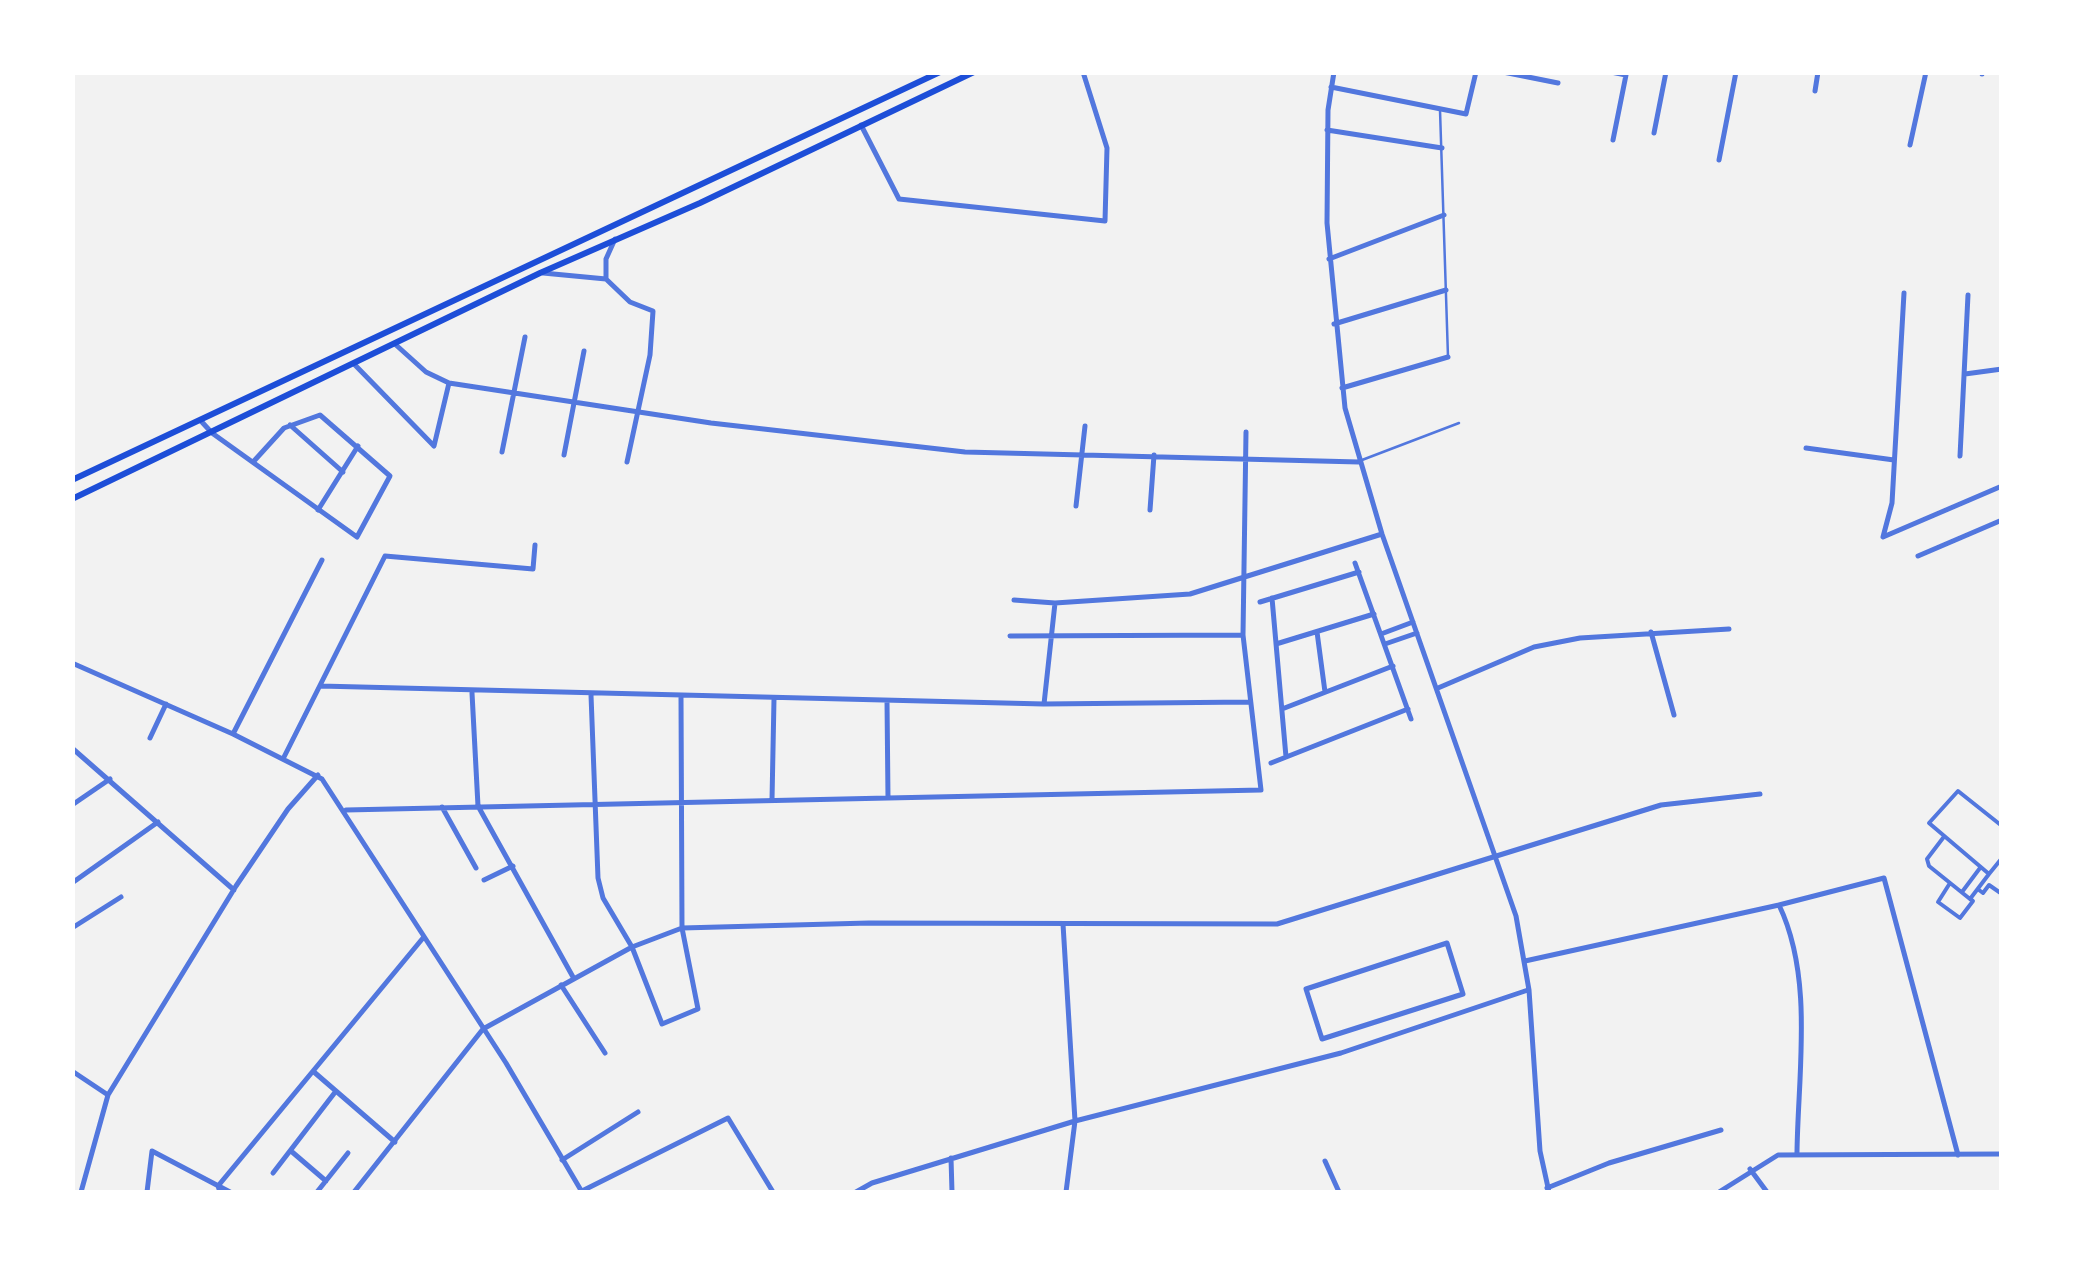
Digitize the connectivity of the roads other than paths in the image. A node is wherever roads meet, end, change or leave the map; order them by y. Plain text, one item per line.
1 (940, 72) edge
2 (974, 72) edge
3 (1083, 72) edge
4 (1334, 72) edge
5 (1476, 72) edge
6 (1503, 72) edge
7 (1611, 72) edge
8 (1666, 72) edge
9 (1736, 72) edge
10 (1818, 72) edge
11 (1926, 72) edge
12 (1558, 83) dead end
13 (1332, 86) junction
14 (1815, 91) dead end
15 (1440, 108) junction
16 (861, 125) junction
17 (828, 126) junction
18 (1328, 130) junction
19 (1654, 133) dead end
20 (834, 139) junction
21 (1613, 140) dead end
22 (1910, 144) dead end
23 (1442, 148) junction
24 (1719, 160) dead end
25 (1444, 214) junction
26 (616, 238) junction
27 (571, 242) junction
28 (578, 256) junction
29 (1329, 259) junction
30 (540, 273) junction
31 (606, 279) junction
32 (1446, 290) junction
33 (1904, 294) dead end
34 (1968, 295) dead end
35 (1334, 324) junction
36 (525, 337) dead end
37 (396, 345) junction
38 (584, 352) dead end
39 (1448, 357) joint
40 (355, 365) junction
41 (2002, 369) edge
42 (1964, 374) junction
43 (449, 383) junction
44 (1342, 388) junction
45 (514, 392) junction
46 (574, 402) junction
47 (638, 412) junction
48 (200, 420) junction
49 (1459, 423) dead end
50 (290, 425) junction
51 (1085, 426) dead end
52 (216, 432) junction
53 (1246, 432) dead end
54 (358, 446) junction
55 (1806, 448) dead end
56 (502, 452) dead end
57 (564, 455) dead end
58 (1082, 455) junction
59 (1154, 455) junction
60 (1245, 456) junction
61 (1960, 456) dead end
62 (254, 460) junction
63 (1894, 460) junction
64 (627, 462) dead end
65 (1358, 462) junction
66 (342, 472) junction
67 (72, 480) edge
68 (2002, 486) edge
69 (72, 499) edge
70 (1076, 506) dead end
71 (318, 510) junction
72 (1150, 510) dead end
73 (2002, 520) edge
74 (1382, 534) junction
75 (535, 545) dead end
76 (1918, 556) dead end
77 (322, 560) dead end
78 (1356, 563) dead end
79 (1359, 572) junction
80 (1243, 578) junction
81 (1272, 598) junction
82 (1014, 600) dead end
83 (1260, 602) dead end
84 (1055, 603) junction
85 (1374, 614) junction
86 (1414, 622) junction
87 (1729, 629) dead end
88 (1318, 632) junction
89 (1651, 632) junction
90 (1417, 633) junction
91 (1382, 634) junction
92 (1243, 635) junction
93 (1010, 636) dead end
94 (1050, 638) junction
95 (1276, 644) junction
96 (1385, 644) junction
97 (72, 663) edge
98 (1393, 666) junction
99 (320, 686) junction
100 (1438, 688) junction
101 (472, 692) junction
102 (1325, 692) junction
103 (591, 695) junction
104 (681, 696) junction
105 (774, 699) junction
106 (887, 701) junction
107 (1250, 702) junction
108 (166, 704) junction
109 (1044, 704) junction
110 (1282, 709) junction
111 (1408, 709) junction
112 (1674, 715) dead end
113 (1412, 719) dead end
114 (234, 734) junction
115 (150, 738) dead end
116 (72, 748) edge
117 (1286, 757) junction
118 (284, 758) junction
119 (1271, 763) dead end
120 (318, 775) junction
121 (110, 779) junction
122 (1760, 794) dead end
123 (888, 798) junction
124 (772, 800) junction
125 (679, 802) junction
126 (592, 803) junction
127 (72, 805) edge
128 (478, 806) junction
129 (442, 807) junction
130 (346, 810) junction
131 (158, 822) junction
132 (2002, 826) edge
133 (1943, 838) junction
134 (1499, 855) junction
135 (2002, 858) edge
136 (513, 866) junction
137 (476, 868) dead end
138 (1980, 868) junction
139 (1989, 874) junction
140 (484, 880) dead end
141 (72, 883) edge
142 (1950, 883) junction
143 (1978, 889) junction
144 (234, 890) junction
145 (1962, 892) junction
146 (2002, 894) edge
147 (120, 897) dead end
148 (1970, 899) junction
149 (1779, 904) junction
150 (1063, 924) junction
151 (72, 928) edge
152 (682, 928) junction
153 (423, 938) junction
154 (1448, 943) joint
155 (632, 947) junction
156 (1525, 961) junction
157 (573, 977) junction
158 (560, 984) junction
159 (1529, 990) junction
160 (483, 1029) junction
161 (605, 1053) dead end
162 (72, 1072) edge
163 (314, 1072) junction
164 (336, 1091) junction
165 (108, 1096) junction
166 (638, 1112) dead end
167 (1075, 1121) junction
168 (1721, 1130) dead end
169 (395, 1142) junction
170 (291, 1150) junction
171 (1796, 1152) junction
172 (348, 1153) dead end
173 (2002, 1154) edge
174 (1958, 1155) junction
175 (951, 1158) junction
176 (562, 1160) junction
177 (1326, 1161) dead end
178 (1750, 1169) junction
179 (273, 1173) dead end
180 (326, 1181) junction
181 (220, 1189) edge
182 (1548, 1190) edge
183 (81, 1192) edge
184 (147, 1192) edge
185 (230, 1192) edge
186 (317, 1192) edge
187 (354, 1192) edge
188 (582, 1192) edge
189 (773, 1192) edge
190 (856, 1192) edge
191 (952, 1192) edge
192 (1066, 1192) edge
193 (1339, 1192) edge
194 (1720, 1192) edge
195 (1767, 1192) edge

1 - 17 main road
2 - 16 main road
3 - 16 street
4 - 13 street
5 - 15 street
6 - 12 street
7 - 21 street
8 - 19 street
9 - 24 street
10 - 14 street
11 - 22 street
13 - 15 street
13 - 18 street
15 - 23 lane
16 - 20 main road
17 - 20 main road
17 - 27 main road
18 - 23 street
18 - 29 street
20 - 26 main road
23 - 25 lane
25 - 29 street
25 - 32 lane
26 - 28 main road
26 - 31 street
27 - 28 street
27 - 48 main road
28 - 30 main road
29 - 35 street
30 - 31 street
30 - 37 main road
31 - 47 street
32 - 35 street
32 - 39 lane
33 - 63 street
34 - 42 street
35 - 44 street
36 - 45 street
37 - 40 main road
37 - 43 street
38 - 46 street
39 - 44 street
40 - 43 street
40 - 52 main road
41 - 42 street
42 - 61 street
43 - 45 street
44 - 65 street
45 - 46 street
45 - 56 street
46 - 47 street
46 - 57 street
47 - 58 street
47 - 64 street
48 - 52 street
48 - 67 main road
49 - 65 lane
50 - 54 street
50 - 62 street
50 - 66 street
51 - 58 street
52 - 62 street
52 - 69 main road
53 - 60 street
54 - 66 street
54 - 71 street
55 - 63 street
58 - 59 street
58 - 70 street
59 - 60 street
59 - 72 street
60 - 65 street
60 - 80 street
62 - 71 street
63 - 68 street
65 - 74 street
66 - 71 street
73 - 76 street
74 - 80 street
74 - 86 street
75 - 99 street
77 - 114 street
78 - 79 street
79 - 81 street
79 - 85 street
80 - 84 street
80 - 92 street
81 - 83 street
81 - 95 street
82 - 84 street
84 - 94 street
85 - 88 street
85 - 91 street
86 - 90 street
86 - 91 street
87 - 89 street
88 - 95 street
88 - 102 street
89 - 100 street
89 - 112 street
90 - 96 street
90 - 100 street
91 - 96 street
92 - 94 street
92 - 107 street
93 - 94 street
94 - 109 street
95 - 110 street
96 - 98 street
97 - 108 street
98 - 102 street
98 - 111 street
99 - 101 street
99 - 118 street
100 - 134 street
101 - 103 street
101 - 128 street
102 - 110 street
103 - 104 street
103 - 126 street
104 - 105 street
104 - 125 street
105 - 106 street
105 - 124 street
106 - 109 street
106 - 123 street
107 - 109 street
107 - 123 street
108 - 114 street
108 - 115 street
110 - 117 street
111 - 113 street
111 - 117 street
114 - 118 street
116 - 121 street
117 - 119 street
118 - 120 street
120 - 130 street
120 - 144 street
121 - 127 street
121 - 131 street
122 - 134 street
123 - 124 street
124 - 125 street
125 - 126 street
125 - 152 street
126 - 128 street
126 - 155 street
128 - 129 street
128 - 136 street
129 - 130 street
129 - 137 street
130 - 153 street
131 - 141 street
131 - 144 street
132 - 133 street
133 - 138 street
133 - 142 street
134 - 150 street
134 - 156 street
135 - 139 street
136 - 140 street
136 - 157 street
138 - 139 street
138 - 145 street
139 - 143 street
142 - 145 street
142 - 148 street
143 - 146 street
143 - 148 street
144 - 165 street
145 - 148 street
147 - 151 street
149 - 156 street
149 - 171 street
149 - 174 street
150 - 152 street
150 - 167 street
152 - 155 street
152 - 155 street
153 - 160 street
153 - 163 street
154 - 154 street
155 - 157 street
156 - 159 street
157 - 158 street
158 - 160 street
158 - 161 street
159 - 167 street
159 - 182 street
160 - 169 street
160 - 176 street
162 - 165 street
163 - 164 street
163 - 181 street
164 - 169 street
164 - 170 street
165 - 183 street
166 - 176 street
167 - 175 street
167 - 192 street
168 - 182 street
169 - 187 street
170 - 179 street
170 - 180 street
171 - 174 street
171 - 178 street
172 - 180 street
173 - 174 street
175 - 190 street
175 - 191 street
176 - 188 street
177 - 193 street
178 - 194 street
178 - 195 street
180 - 186 street
181 - 184 street
181 - 185 street
188 - 189 street

